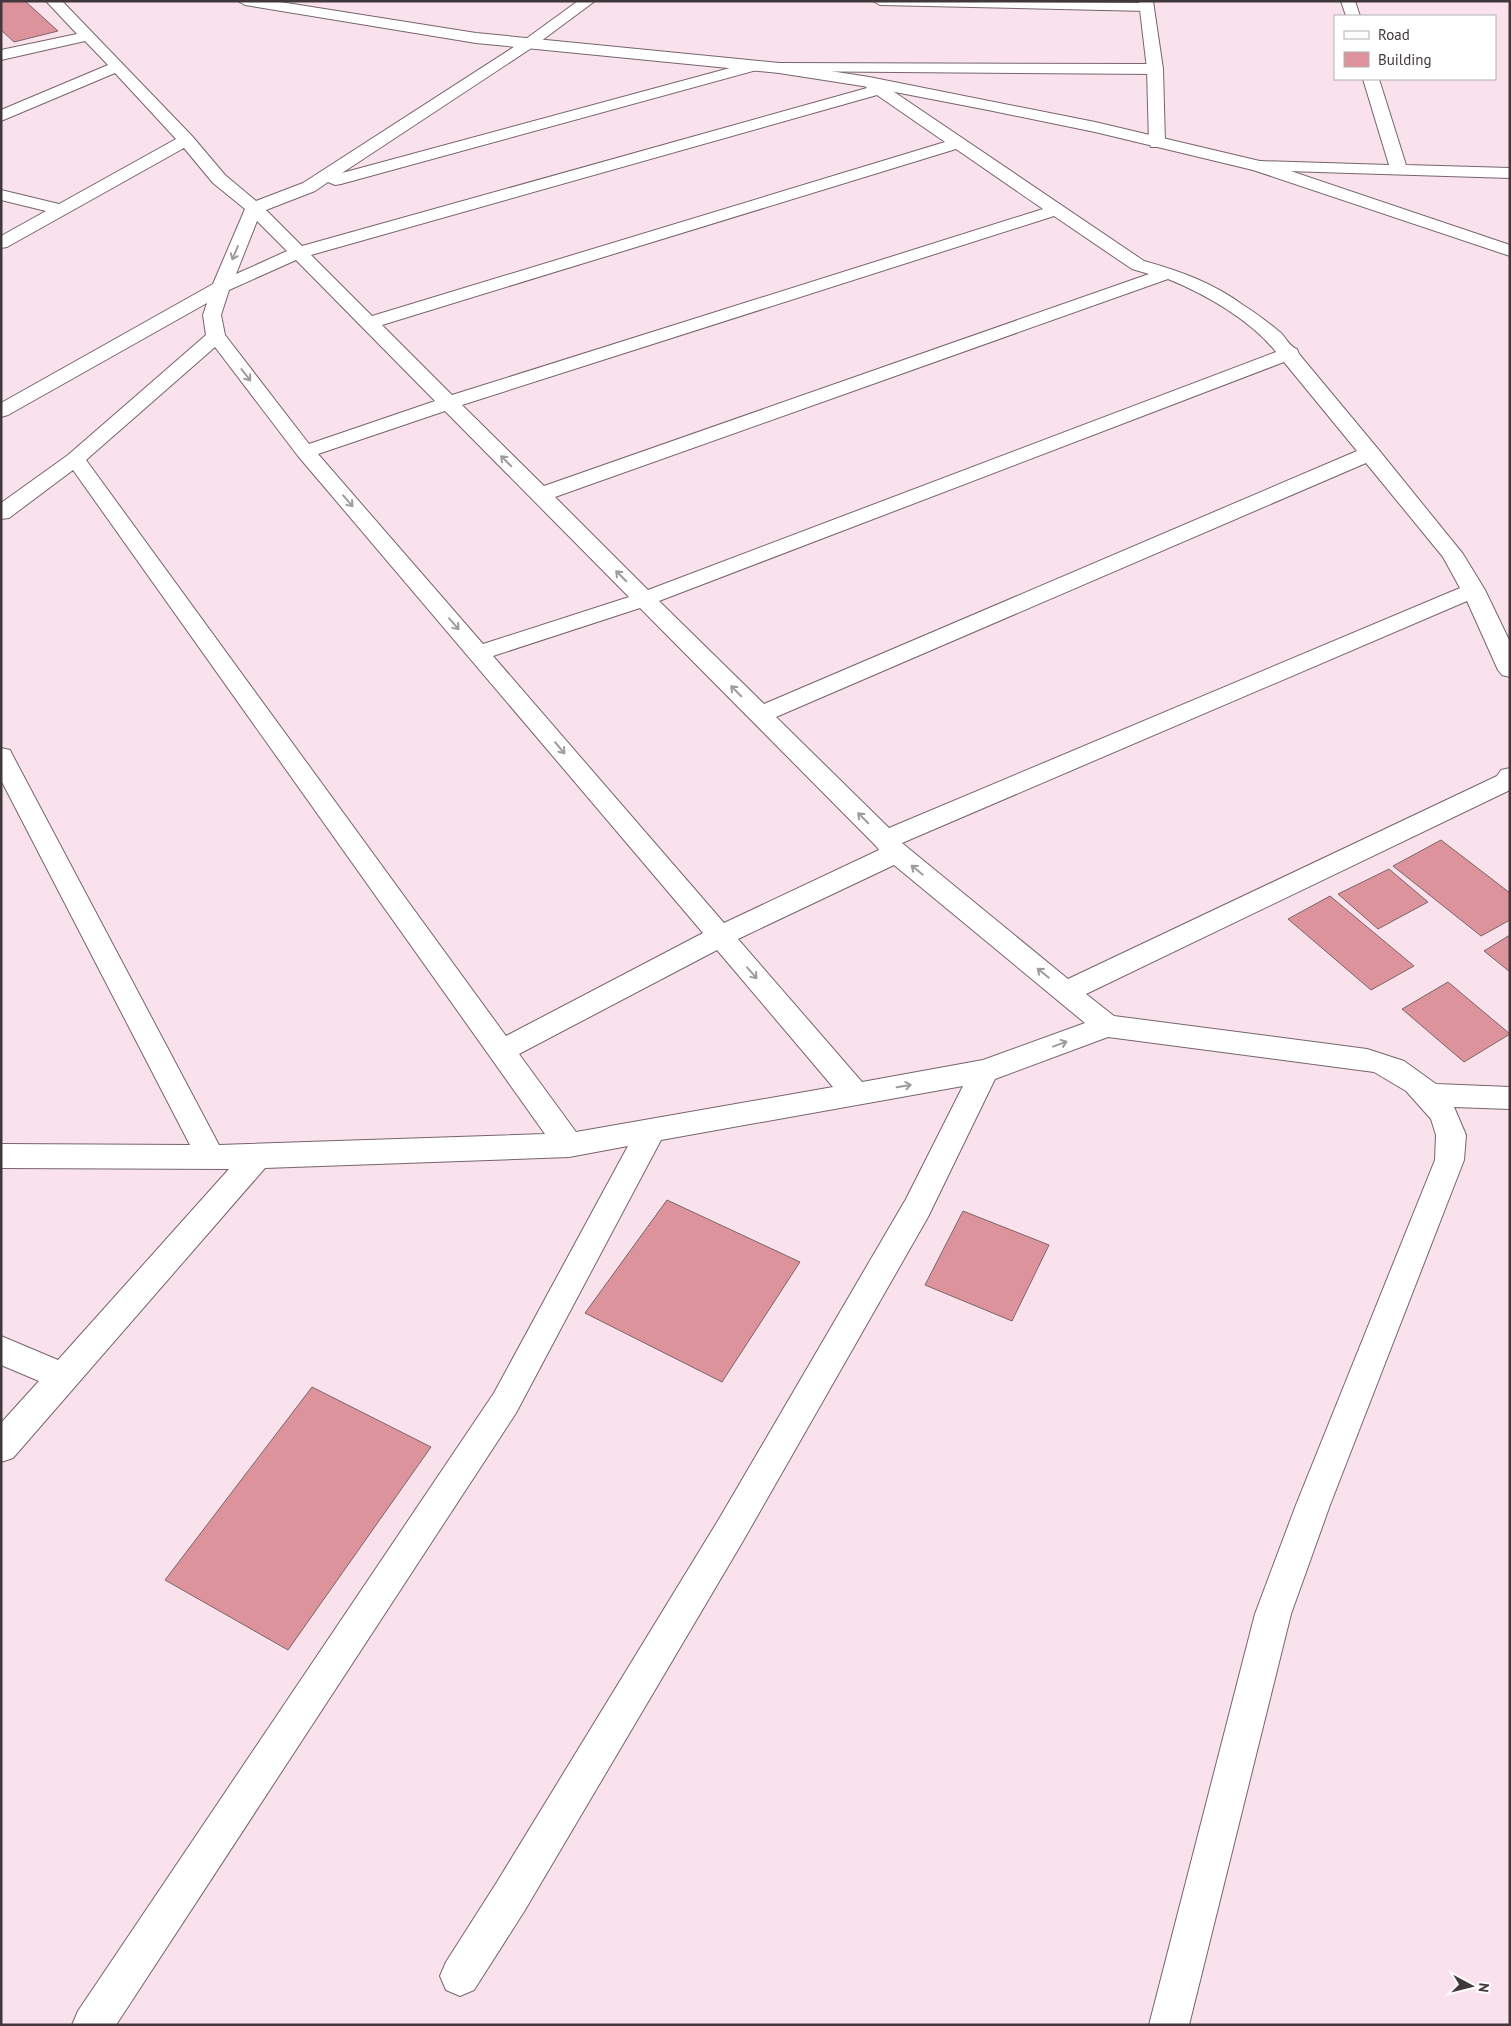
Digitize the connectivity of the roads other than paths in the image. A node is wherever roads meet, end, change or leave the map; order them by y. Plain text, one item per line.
1 (53, 1) edge
2 (245, 1) edge
3 (588, 1) edge
4 (880, 1) edge
5 (1348, 1) edge
6 (1146, 4) edge
7 (1353, 15) edge
8 (88, 36) junction
9 (528, 44) junction
10 (1, 55) edge
11 (758, 65) junction
12 (117, 67) junction
13 (779, 68) junction
14 (1155, 69) junction
15 (1371, 80) edge
16 (874, 86) junction
17 (8, 109) edge
18 (186, 140) junction
19 (958, 143) junction
20 (1157, 143) junction
21 (1258, 166) junction
22 (1398, 170) junction
23 (1510, 173) edge
24 (309, 187) junction
25 (1, 195) edge
26 (254, 208) junction
27 (60, 210) junction
28 (1056, 210) junction
29 (1, 243) edge
30 (1510, 251) edge
31 (297, 252) junction
32 (1168, 273) junction
33 (221, 288) junction
34 (368, 323) junction
35 (216, 336) junction
36 (1290, 354) junction
37 (448, 403) junction
38 (1, 411) edge
39 (305, 452) junction
40 (1371, 453) junction
41 (74, 459) junction
42 (540, 495) junction
43 (3, 511) edge
44 (1474, 590) junction
45 (644, 599) junction
46 (479, 653) junction
47 (1510, 670) edge
48 (760, 715) junction
49 (1, 756) edge
50 (1509, 781) edge
51 (891, 846) junction
52 (720, 936) junction
53 (1065, 992) junction
54 (1108, 1026) junction
55 (500, 1050) junction
56 (985, 1071) junction
57 (856, 1094) junction
58 (1429, 1095) junction
59 (1510, 1098) edge
60 (651, 1131) junction
61 (569, 1145) junction
62 (1, 1156) edge
63 (210, 1156) junction
64 (257, 1157) junction
65 (1, 1350) edge
66 (63, 1377) junction
67 (1, 1447) edge
68 (460, 1976) dead end
69 (92, 2025) edge
70 (1169, 2025) edge

1 - 8 street
2 - 9 street
3 - 9 street
4 - 6 street
5 - 7 street
6 - 14 street
8 - 10 street
8 - 12 street
9 - 11 street
9 - 24 street
11 - 13 street
11 - 24 street
12 - 17 street
12 - 18 street
13 - 14 street
13 - 16 street
14 - 20 street
15 - 22 street
16 - 19 street
16 - 20 street
16 - 31 street
18 - 26 street
18 - 27 street
19 - 28 street
19 - 34 street
20 - 21 street
21 - 22 street
21 - 30 street
22 - 23 street
24 - 26 street
25 - 27 street
26 - 31 street
26 -> 33 street
27 - 29 street
28 - 32 street
28 - 37 street
31 - 33 street
31 - 34 street
32 - 36 street
32 - 42 street
33 - 35 street
33 - 38 street
34 - 37 street
35 -> 39 street
35 - 41 street
36 - 40 street
36 - 45 street
37 - 39 street
42 -> 37 street
39 -> 46 street
40 - 44 street
40 - 48 street
41 - 43 street
41 - 55 street
45 -> 42 street
44 - 47 street
44 - 51 street
45 - 46 street
48 -> 45 street
46 -> 52 street
51 -> 48 street
49 - 63 street
50 - 53 street
51 - 52 street
53 -> 51 street
52 - 55 street
52 -> 57 street
53 - 54 street
56 -> 54 street
54 - 58 street
55 - 61 street
57 -> 56 street
56 - 68 street
57 - 60 street
58 - 59 street
58 - 70 street
60 - 61 street
60 - 69 street
61 - 64 street
62 - 63 street
63 - 64 street
64 - 66 street
65 - 66 street
66 - 67 street

